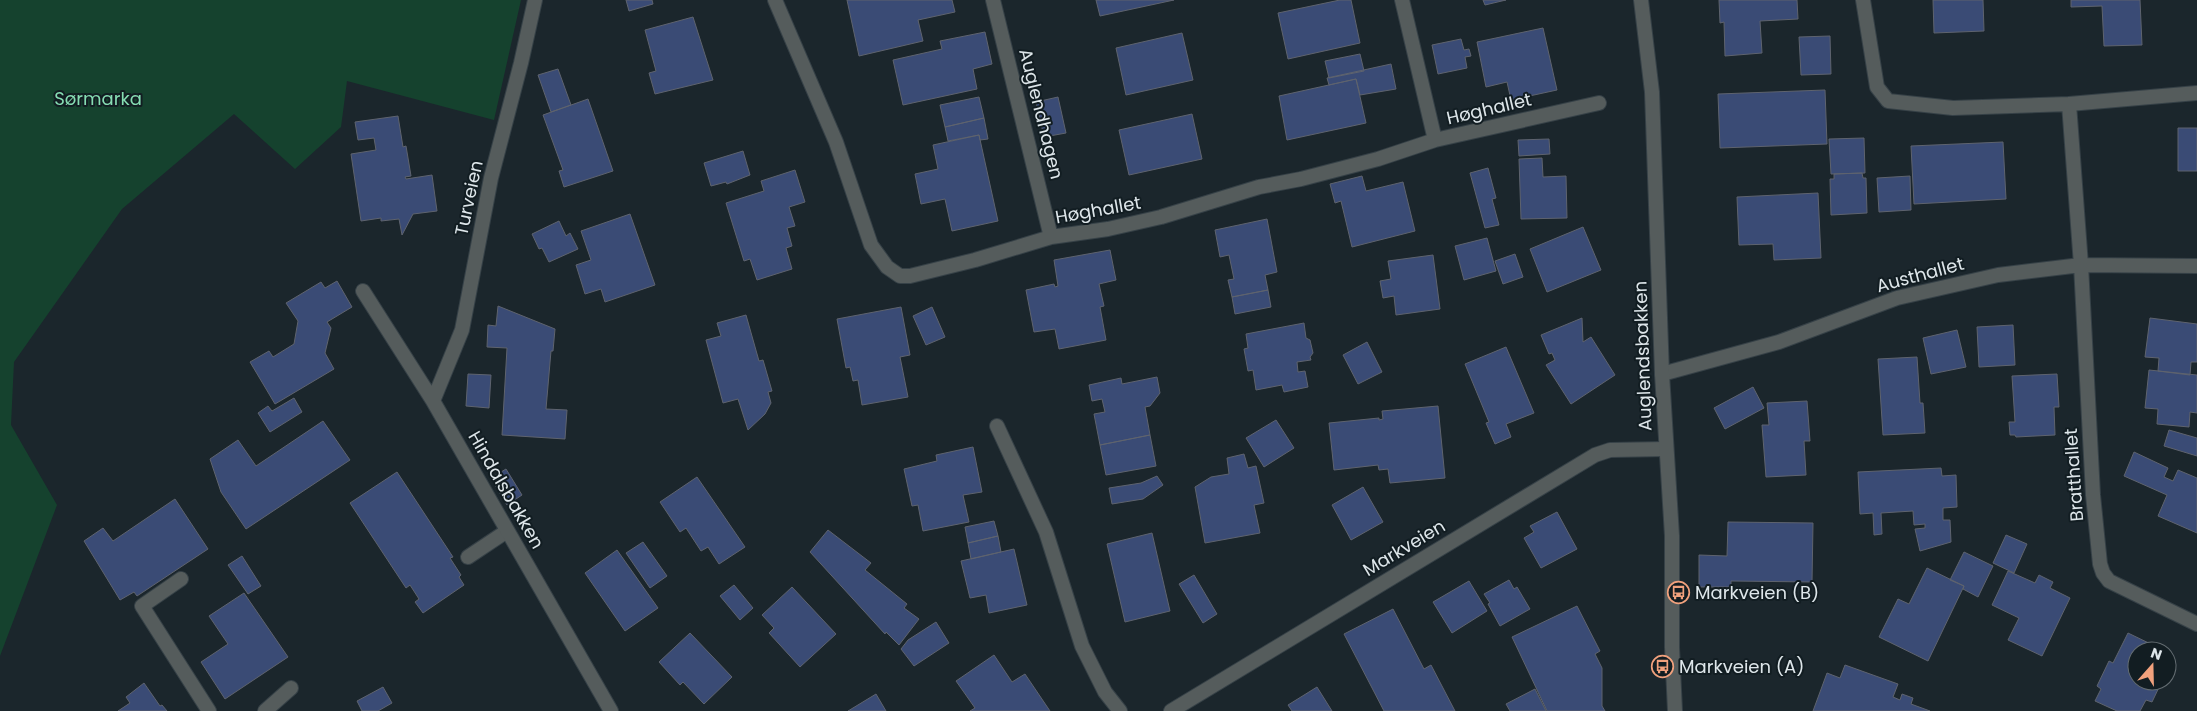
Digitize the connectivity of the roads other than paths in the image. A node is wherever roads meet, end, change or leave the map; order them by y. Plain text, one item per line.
1 (535, 0) edge
2 (774, 0) edge
3 (993, 0) edge
4 (1402, 0) edge
5 (1641, 0) edge
6 (1863, 0) edge
7 (2197, 93) edge
8 (1599, 103) dead end
9 (2069, 104) junction
10 (1434, 140) junction
11 (1051, 237) junction
12 (2081, 265) junction
13 (2197, 266) edge
14 (363, 291) dead end
15 (1662, 374) junction
16 (433, 401) junction
17 (997, 426) dead end
18 (1666, 449) junction
19 (507, 531) junction
20 (468, 557) dead end
21 (181, 579) dead end
22 (2197, 624) edge
23 (292, 688) dead end
24 (210, 711) edge
25 (265, 711) edge
26 (611, 711) edge
27 (1120, 711) edge
28 (1171, 711) edge
29 (1675, 711) edge

1 - 16 street, Turveien
2 - 11 street, Høghallet
3 - 11 street, Auglendhagen
4 - 10 street
5 - 15 street, Auglendsbakken
6 - 9 street
7 - 9 street
8 - 10 street, Høghallet
9 - 12 street
10 - 11 street, Høghallet
12 - 13 street, Austhallet
12 - 15 street, Austhallet
12 - 22 street, Bratthallet
14 - 16 street, Hindalsbakken
15 - 18 street, Auglendsbakken
16 - 19 street, Hindalsbakken
17 - 27 street
18 - 28 street, Markveien
18 - 29 street, Auglendsbakken
19 - 20 street
19 - 26 street, Hindalsbakken
21 - 24 street
23 - 25 street

